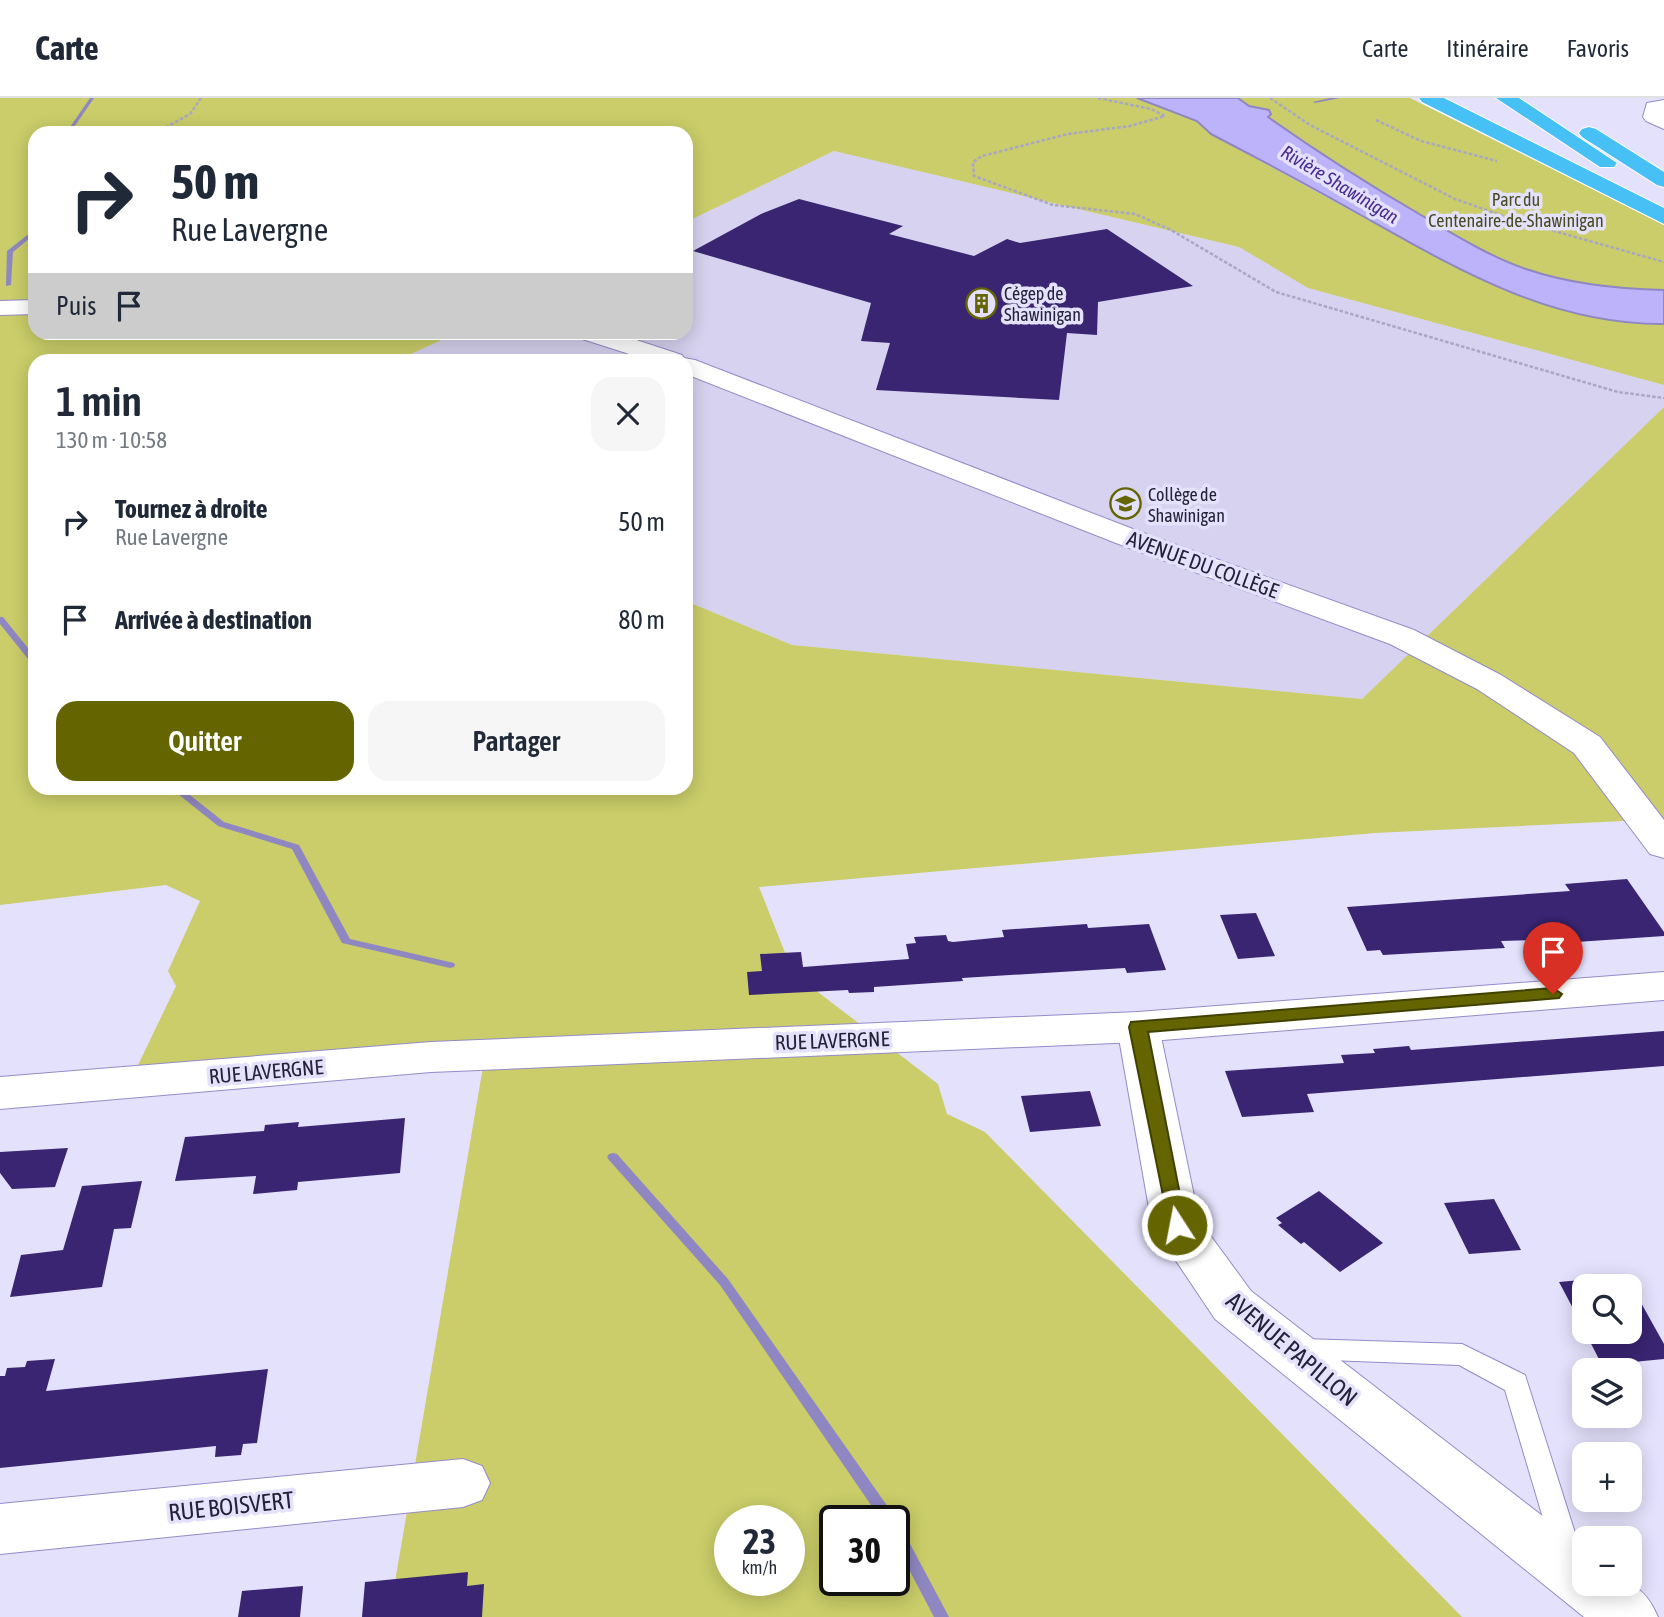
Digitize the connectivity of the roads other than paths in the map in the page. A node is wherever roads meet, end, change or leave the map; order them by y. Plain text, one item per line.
1 (1429, 98) edge
2 (1506, 98) edge
3 (1532, 98) edge
4 (1664, 106) edge
5 (1571, 114) dead end
6 (1664, 123) edge
7 (1624, 155) junction
8 (1664, 181) edge
9 (1664, 199) edge
10 (1664, 217) edge
11 (28, 307) edge
12 (0, 308) edge
13 (611, 340) edge
14 (654, 354) edge
15 (693, 368) edge
16 (1664, 846) edge
17 (1664, 986) edge
18 (1138, 1027) junction
19 (0, 1093) edge
20 (1288, 1349) junction
21 (463, 1483) dead end
22 (0, 1529) edge
23 (1572, 1553) edge
24 (1572, 1573) edge
25 (1602, 1596) edge
26 (1629, 1617) edge

1 - 10 highway
2 - 9 highway
3 - 7 highway
4 - 6 street
5 - 7 highway
7 - 8 highway
11 - 12 street
13 - 14 street
15 - 16 street, AVENUE DU COLLÈGE
17 - 18 street, RUE LAVERGNE
18 - 19 street, RUE LAVERGNE
18 - 20 street, AVENUE PAPILLON
20 - 23 lane
20 - 24 street, AVENUE PAPILLON
21 - 22 street, RUE BOISVERT
25 - 26 street, AVENUE PAPILLON

